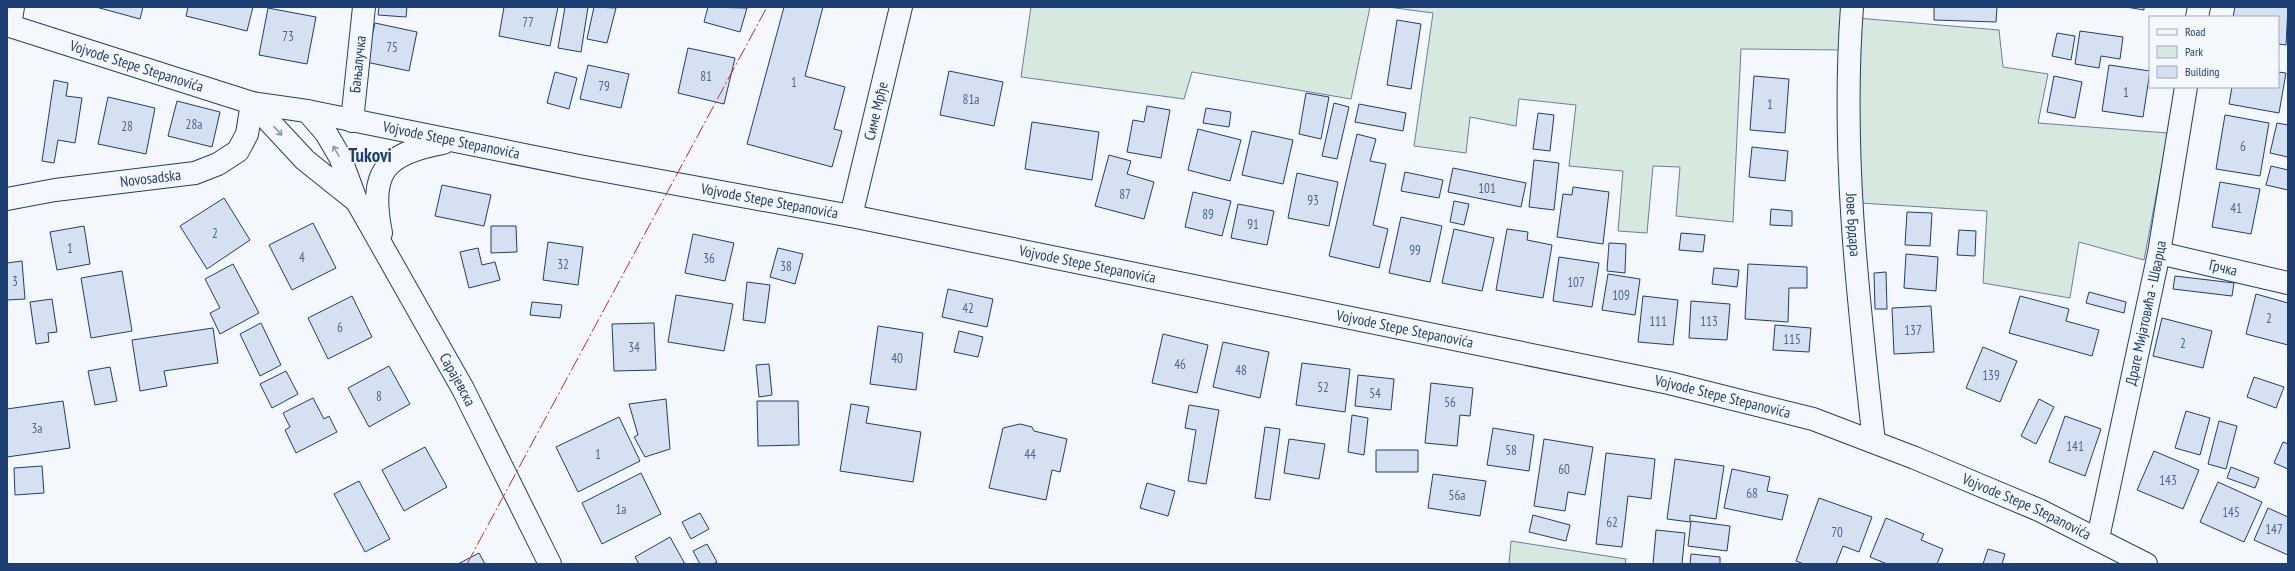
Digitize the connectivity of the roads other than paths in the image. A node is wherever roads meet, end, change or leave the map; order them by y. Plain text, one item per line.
1 (364, 7) edge
2 (901, 7) edge
3 (1852, 7) edge
4 (10, 19) edge
5 (2186, 88) edge
6 (252, 102) junction
7 (307, 111) junction
8 (352, 121) junction
9 (452, 141) junction
10 (7, 199) edge
11 (356, 200) junction
12 (851, 216) junction
13 (383, 248) junction
14 (2159, 253) junction
15 (2288, 283) edge
16 (1874, 442) junction
17 (2098, 538) junction
18 (550, 564) edge
19 (2146, 564) edge

1 - 8 main road, Бањалучка
2 - 12 main road, Симе Мрђе
3 - 16 main road, Јове Брдара
4 - 6 main road, Vojvode Stepe Stepanovića
5 - 14 main road, Драге Мијатовића - Шварца
6 - 7 main road, Vojvode Stepe Stepanovića
6 - 10 main road, Novosadska
6 -> 11 main road
7 - 8 main road, Vojvode Stepe Stepanovića
11 -> 7 main road
8 - 9 main road, Vojvode Stepe Stepanovića
9 - 12 main road, Vojvode Stepe Stepanovića
9 - 13 main road
11 - 13 main road, Сарајевска
12 - 16 main road, Vojvode Stepe Stepanovića
13 - 18 main road, Сарајевска
14 - 15 main road, Грчка
14 - 17 main road, Драге Мијатовића - Шварца
16 - 17 main road, Vojvode Stepe Stepanovića
17 - 19 main road, Vojvode Stepe Stepanovića

